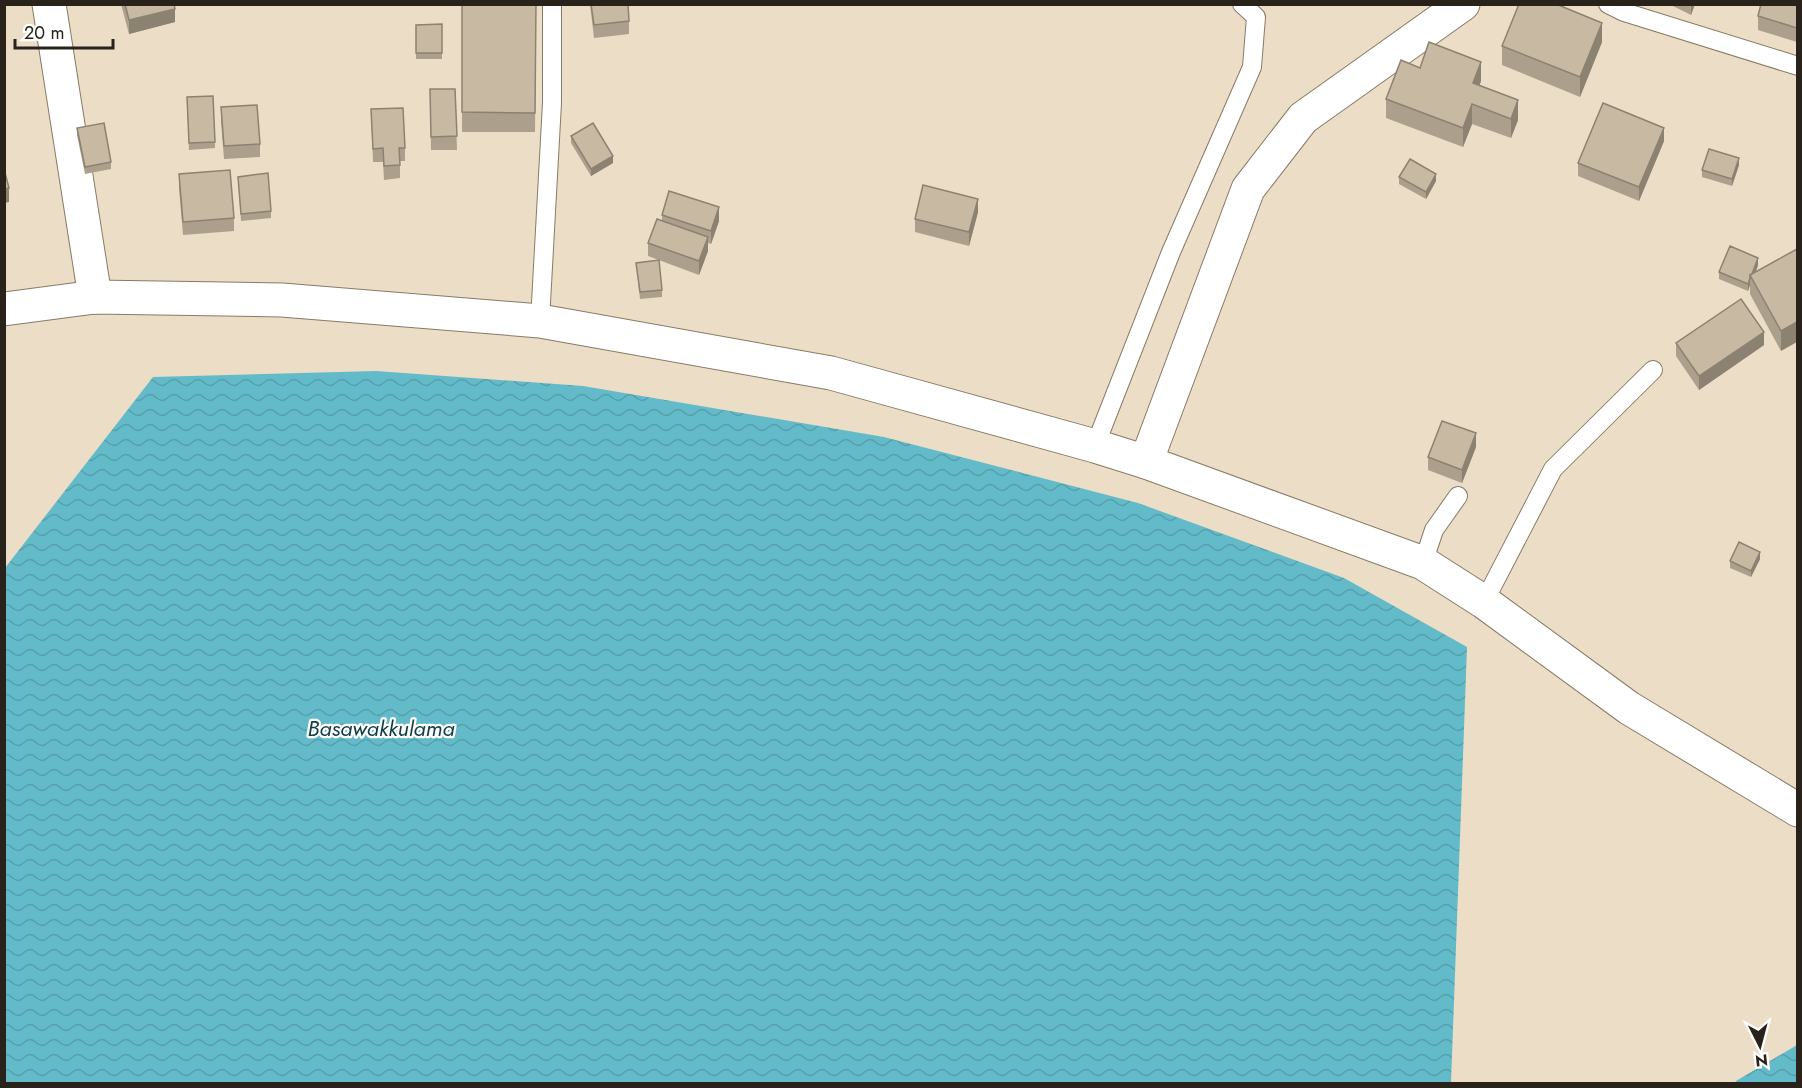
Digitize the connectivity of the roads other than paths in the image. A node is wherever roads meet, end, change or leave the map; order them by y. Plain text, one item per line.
1 (49, 4) edge
2 (552, 4) edge
3 (1242, 4) edge
4 (1463, 4) edge
5 (1608, 4) edge
6 (1797, 66) edge
7 (95, 297) junction
8 (4, 309) edge
9 (540, 321) junction
10 (1653, 370) dead end
11 (1095, 446) junction
12 (1146, 462) junction
13 (1458, 496) dead end
14 (1423, 563) junction
15 (1484, 602) junction
16 (1797, 810) edge

1 - 7 street
2 - 9 lane
3 - 11 lane
4 - 12 street
5 - 6 lane
7 - 8 street
7 - 9 street
9 - 11 street
10 - 15 lane
11 - 12 street
12 - 14 street
13 - 14 lane
14 - 15 street
15 - 16 street

